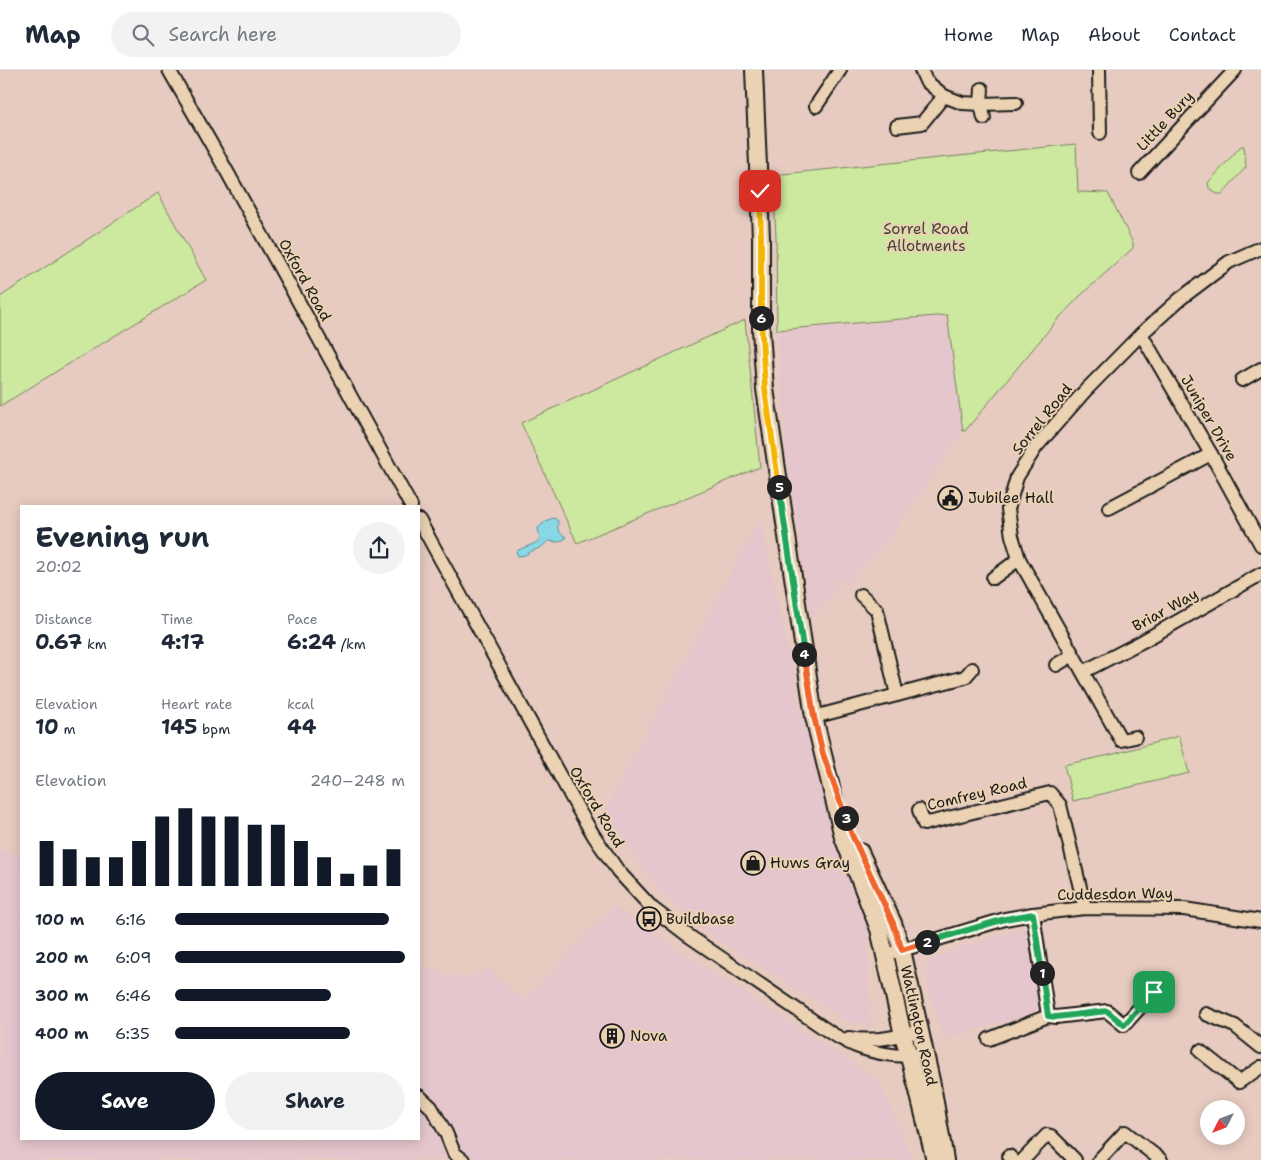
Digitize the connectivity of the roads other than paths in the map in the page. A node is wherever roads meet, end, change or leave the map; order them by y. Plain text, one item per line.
1 (169, 70) edge
2 (754, 70) edge
3 (840, 70) edge
4 (921, 70) edge
5 (1100, 70) edge
6 (1235, 70) edge
7 (982, 88) dead end
8 (944, 96) junction
9 (1016, 103) dead end
10 (981, 104) junction
11 (816, 106) dead end
12 (984, 118) dead end
13 (897, 126) dead end
14 (1100, 133) dead end
15 (1139, 173) dead end
16 (1261, 248) edge
17 (1141, 334) junction
18 (1261, 369) edge
19 (1242, 380) dead end
20 (1211, 454) junction
21 (410, 505) edge
22 (1109, 508) dead end
23 (420, 522) edge
24 (1261, 545) edge
25 (1019, 559) junction
26 (1261, 574) edge
27 (993, 578) dead end
28 (861, 595) dead end
29 (1074, 655) junction
30 (1056, 666) dead end
31 (972, 669) dead end
32 (1084, 672) junction
33 (897, 695) junction
34 (814, 717) junction
35 (1135, 737) dead end
36 (823, 754) junction
37 (919, 810) dead end
38 (1085, 908) junction
39 (1033, 914) junction
40 (1261, 921) edge
41 (902, 950) junction
42 (885, 955) junction
43 (1154, 992) dead end
44 (1206, 1014) dead end
45 (1048, 1016) junction
46 (920, 1031) junction
47 (834, 1035) junction
48 (903, 1035) junction
49 (989, 1039) dead end
50 (1261, 1047) edge
51 (1200, 1051) dead end
52 (916, 1054) junction
53 (1261, 1067) edge
54 (420, 1097) edge
55 (463, 1160) edge
56 (935, 1160) edge
57 (945, 1160) edge
58 (1023, 1160) edge
59 (1075, 1160) edge
60 (1099, 1160) edge
61 (1161, 1160) edge

1 - 21 street, Oxford Road
2 - 34 main road, Watlington Road
3 - 11 street
4 - 8 street
5 - 14 street
6 - 15 street, Little Bury
7 - 10 street
8 - 10 street
8 - 13 street
9 - 10 street
10 - 12 street
16 - 17 street, Sorrel Road
17 - 20 street, Juniper Drive
17 - 25 street, Sorrel Road
18 - 19 street
20 - 22 street
20 - 24 street, Juniper Drive
23 - 47 street, Oxford Road
25 - 27 street
25 - 29 street, Sorrel Road
26 - 32 street, Briar Way
28 - 33 street
29 - 30 street
29 - 32 street, Sorrel Road
31 - 33 street
32 - 35 street, Sorrel Road
33 - 34 street
34 - 36 main road, Watlington Road
36 - 41 main road, Watlington Road
36 - 42 main road, Watlington Road
37 - 38 street, Comfrey Road
38 - 39 street, Cuddesdon Way
38 - 40 street, Cuddesdon Way
39 - 41 street, Cuddesdon Way
39 - 45 street
41 - 42 street, Cuddesdon Way
41 - 46 main road, Watlington Road
42 - 48 main road, Watlington Road
43 - 45 street
44 - 50 street
45 - 49 street
46 - 48 street, Oxford Road
46 - 52 main road, Watlington Road
47 - 48 street, Oxford Road
47 - 52 street, Oxford Road
48 - 52 main road, Watlington Road
51 - 53 street
52 - 56 main road, Watlington Road
52 - 57 main road, Watlington Road
54 - 55 street
58 - 59 street
60 - 61 street

